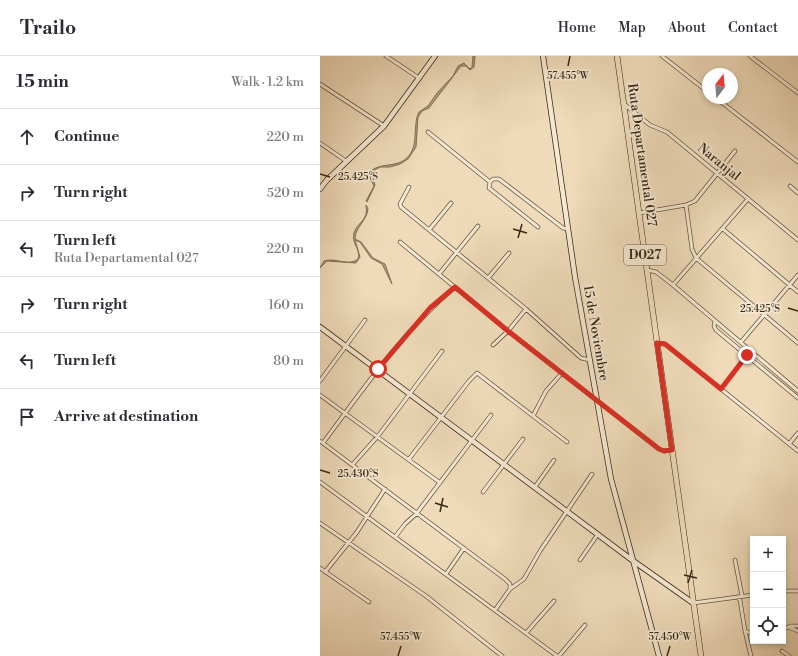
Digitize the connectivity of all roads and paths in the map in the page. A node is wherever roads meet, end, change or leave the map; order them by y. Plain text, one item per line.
1 (386, 56) edge
2 (435, 56) edge
3 (543, 56) edge
4 (662, 56) edge
5 (750, 56) edge
6 (617, 58) edge
7 (419, 78) junction
8 (321, 86) edge
9 (702, 87) edge
10 (798, 93) edge
11 (624, 104) junction
12 (724, 104) edge
13 (384, 126) junction
14 (428, 132) dead end
15 (320, 143) edge
16 (735, 151) dead end
17 (346, 161) junction
18 (798, 162) edge
19 (716, 173) junction
20 (490, 182) junction
21 (790, 186) dead end
22 (409, 187) dead end
23 (320, 188) edge
24 (798, 193) edge
25 (748, 199) junction
26 (451, 204) dead end
27 (686, 205) junction
28 (639, 213) junction
29 (478, 226) dead end
30 (538, 227) dead end
31 (568, 229) junction
32 (723, 229) junction
33 (429, 230) junction
34 (798, 240) edge
35 (400, 242) dead end
36 (457, 252) junction
37 (509, 253) dead end
38 (697, 259) junction
39 (647, 270) junction
40 (439, 274) junction
41 (798, 275) edge
42 (488, 278) junction
43 (673, 285) junction
44 (790, 285) junction
45 (455, 287) junction
46 (798, 292) edge
47 (526, 309) junction
48 (764, 315) junction
49 (365, 320) dead end
50 (715, 321) junction
51 (320, 327) edge
52 (508, 331) junction
53 (741, 342) junction
54 (657, 343) junction
55 (798, 343) edge
56 (493, 345) dead end
57 (346, 346) junction
58 (751, 350) junction
59 (442, 351) dead end
60 (747, 355) junction
61 (590, 360) junction
62 (377, 370) junction
63 (562, 373) junction
64 (320, 381) edge
65 (721, 389) junction
66 (798, 391) edge
67 (410, 394) junction
68 (320, 395) edge
69 (798, 398) edge
70 (597, 400) junction
71 (346, 413) junction
72 (492, 415) dead end
73 (533, 416) junction
74 (441, 417) junction
75 (798, 433) edge
76 (378, 436) junction
77 (523, 439) dead end
78 (472, 440) junction
79 (322, 442) edge
80 (567, 442) dead end
81 (789, 444) junction
82 (672, 450) junction
83 (798, 451) edge
84 (409, 459) junction
85 (554, 460) dead end
86 (352, 464) junction
87 (504, 464) junction
88 (592, 474) dead end
89 (320, 482) edge
90 (439, 482) junction
91 (535, 487) junction
92 (385, 489) junction
93 (483, 492) dead end
94 (566, 510) junction
95 (417, 513) junction
96 (366, 516) junction
97 (320, 523) edge
98 (598, 534) junction
99 (395, 537) junction
100 (349, 542) junction
101 (464, 548) junction
102 (580, 560) dead end
103 (632, 560) junction
104 (736, 560) dead end
105 (320, 568) edge
106 (325, 572) junction
107 (446, 574) junction
108 (510, 589) junction
109 (786, 591) edge
110 (798, 591) edge
111 (750, 595) edge
112 (742, 596) junction
113 (737, 597) junction
114 (554, 601) dead end
115 (369, 602) dead end
116 (693, 603) junction
117 (494, 610) junction
118 (585, 625) dead end
119 (798, 626) edge
120 (786, 628) edge
121 (786, 628) edge
122 (746, 631) junction
123 (798, 631) edge
124 (526, 633) junction
125 (750, 633) edge
126 (782, 651) dead end
127 (502, 656) edge
128 (558, 656) edge
129 (659, 656) edge
130 (701, 656) edge
131 (751, 656) edge
132 (789, 656) edge

1 - 7 street
2 - 7 street
3 - 31 street, 15 de Noviembre
4 - 9 street
5 - 10 street
6 - 11 main road, Ruta Departamental 027 / D027
7 - 13 street
8 - 13 street
11 - 19 street, Naranjal
11 - 28 main road, Ruta Departamental 027 / D027
12 - 18 street
13 - 17 street
14 - 20 street
15 - 17 street
16 - 19 street
17 - 23 street
19 - 25 street, Naranjal
19 - 27 street
20 - 30 street
20 - 31 street
21 - 24 street
22 - 33 street
25 - 32 street
25 - 34 street, Naranjal
26 - 33 street
27 - 28 street
27 - 38 street
28 - 39 main road, Ruta Departamental 027 / D027
29 - 36 street
31 - 61 street, 15 de Noviembre
32 - 38 street
32 - 44 street
33 - 36 street
35 - 40 street
36 - 40 street
36 - 42 street
37 - 42 street
38 - 43 street
38 - 48 street
39 - 43 street
39 - 54 main road, Ruta Departamental 027 / D027
40 - 45 street
41 - 44 street
42 - 47 street
43 - 50 street
44 - 46 street
44 - 48 street
45 - 52 street
45 - 62 street
47 - 52 street
47 - 61 street
48 - 53 street
48 - 55 street
49 - 57 street
50 - 53 street
50 - 60 street
51 - 57 street
52 - 56 street
52 - 63 street
53 - 58 street
54 - 65 street
54 - 82 main road, Ruta Departamental 027 / D027
57 - 62 street
57 - 64 street
58 - 60 street
58 - 66 street
59 - 67 street
60 - 65 street
60 - 69 street
61 - 70 street, 15 de Noviembre
62 - 67 street
62 - 71 street
63 - 70 street
63 - 73 street
65 - 81 street
67 - 74 street
67 - 76 street
68 - 71 street
70 - 82 street
70 - 103 street, 15 de Noviembre
71 - 76 street
71 - 79 street
72 - 78 street
73 - 74 street
73 - 80 street
74 - 78 street
74 - 84 street
75 - 81 street
76 - 84 street
76 - 86 street
77 - 87 street
78 - 87 street
78 - 90 street
79 - 86 street
81 - 83 street
82 - 116 main road, Ruta Departamental 027 / D027
84 - 90 street
85 - 91 street
86 - 92 street
87 - 91 street
87 - 93 street
88 - 94 street
89 - 96 street
90 - 95 street
91 - 94 street
92 - 95 street
92 - 96 street
94 - 98 street
94 - 108 street
95 - 99 street
95 - 101 street
96 - 99 street
96 - 100 street
97 - 100 street
98 - 102 street
98 - 103 street
99 - 107 street
100 - 106 street
100 - 127 street
101 - 107 street
101 - 108 street
103 - 116 street
103 - 129 street, 15 de Noviembre
104 - 112 street
105 - 106 street
106 - 115 street
107 - 117 street
108 - 117 street
109 - 110 street
111 - 112 street
112 - 113 street
113 - 116 street
113 - 122 street
114 - 124 street
116 - 130 main road, Ruta Departamental 027 / D027
117 - 124 street
118 - 128 street
119 - 120 street
121 - 123 street
122 - 125 street
122 - 131 street
124 - 128 street
126 - 132 street

